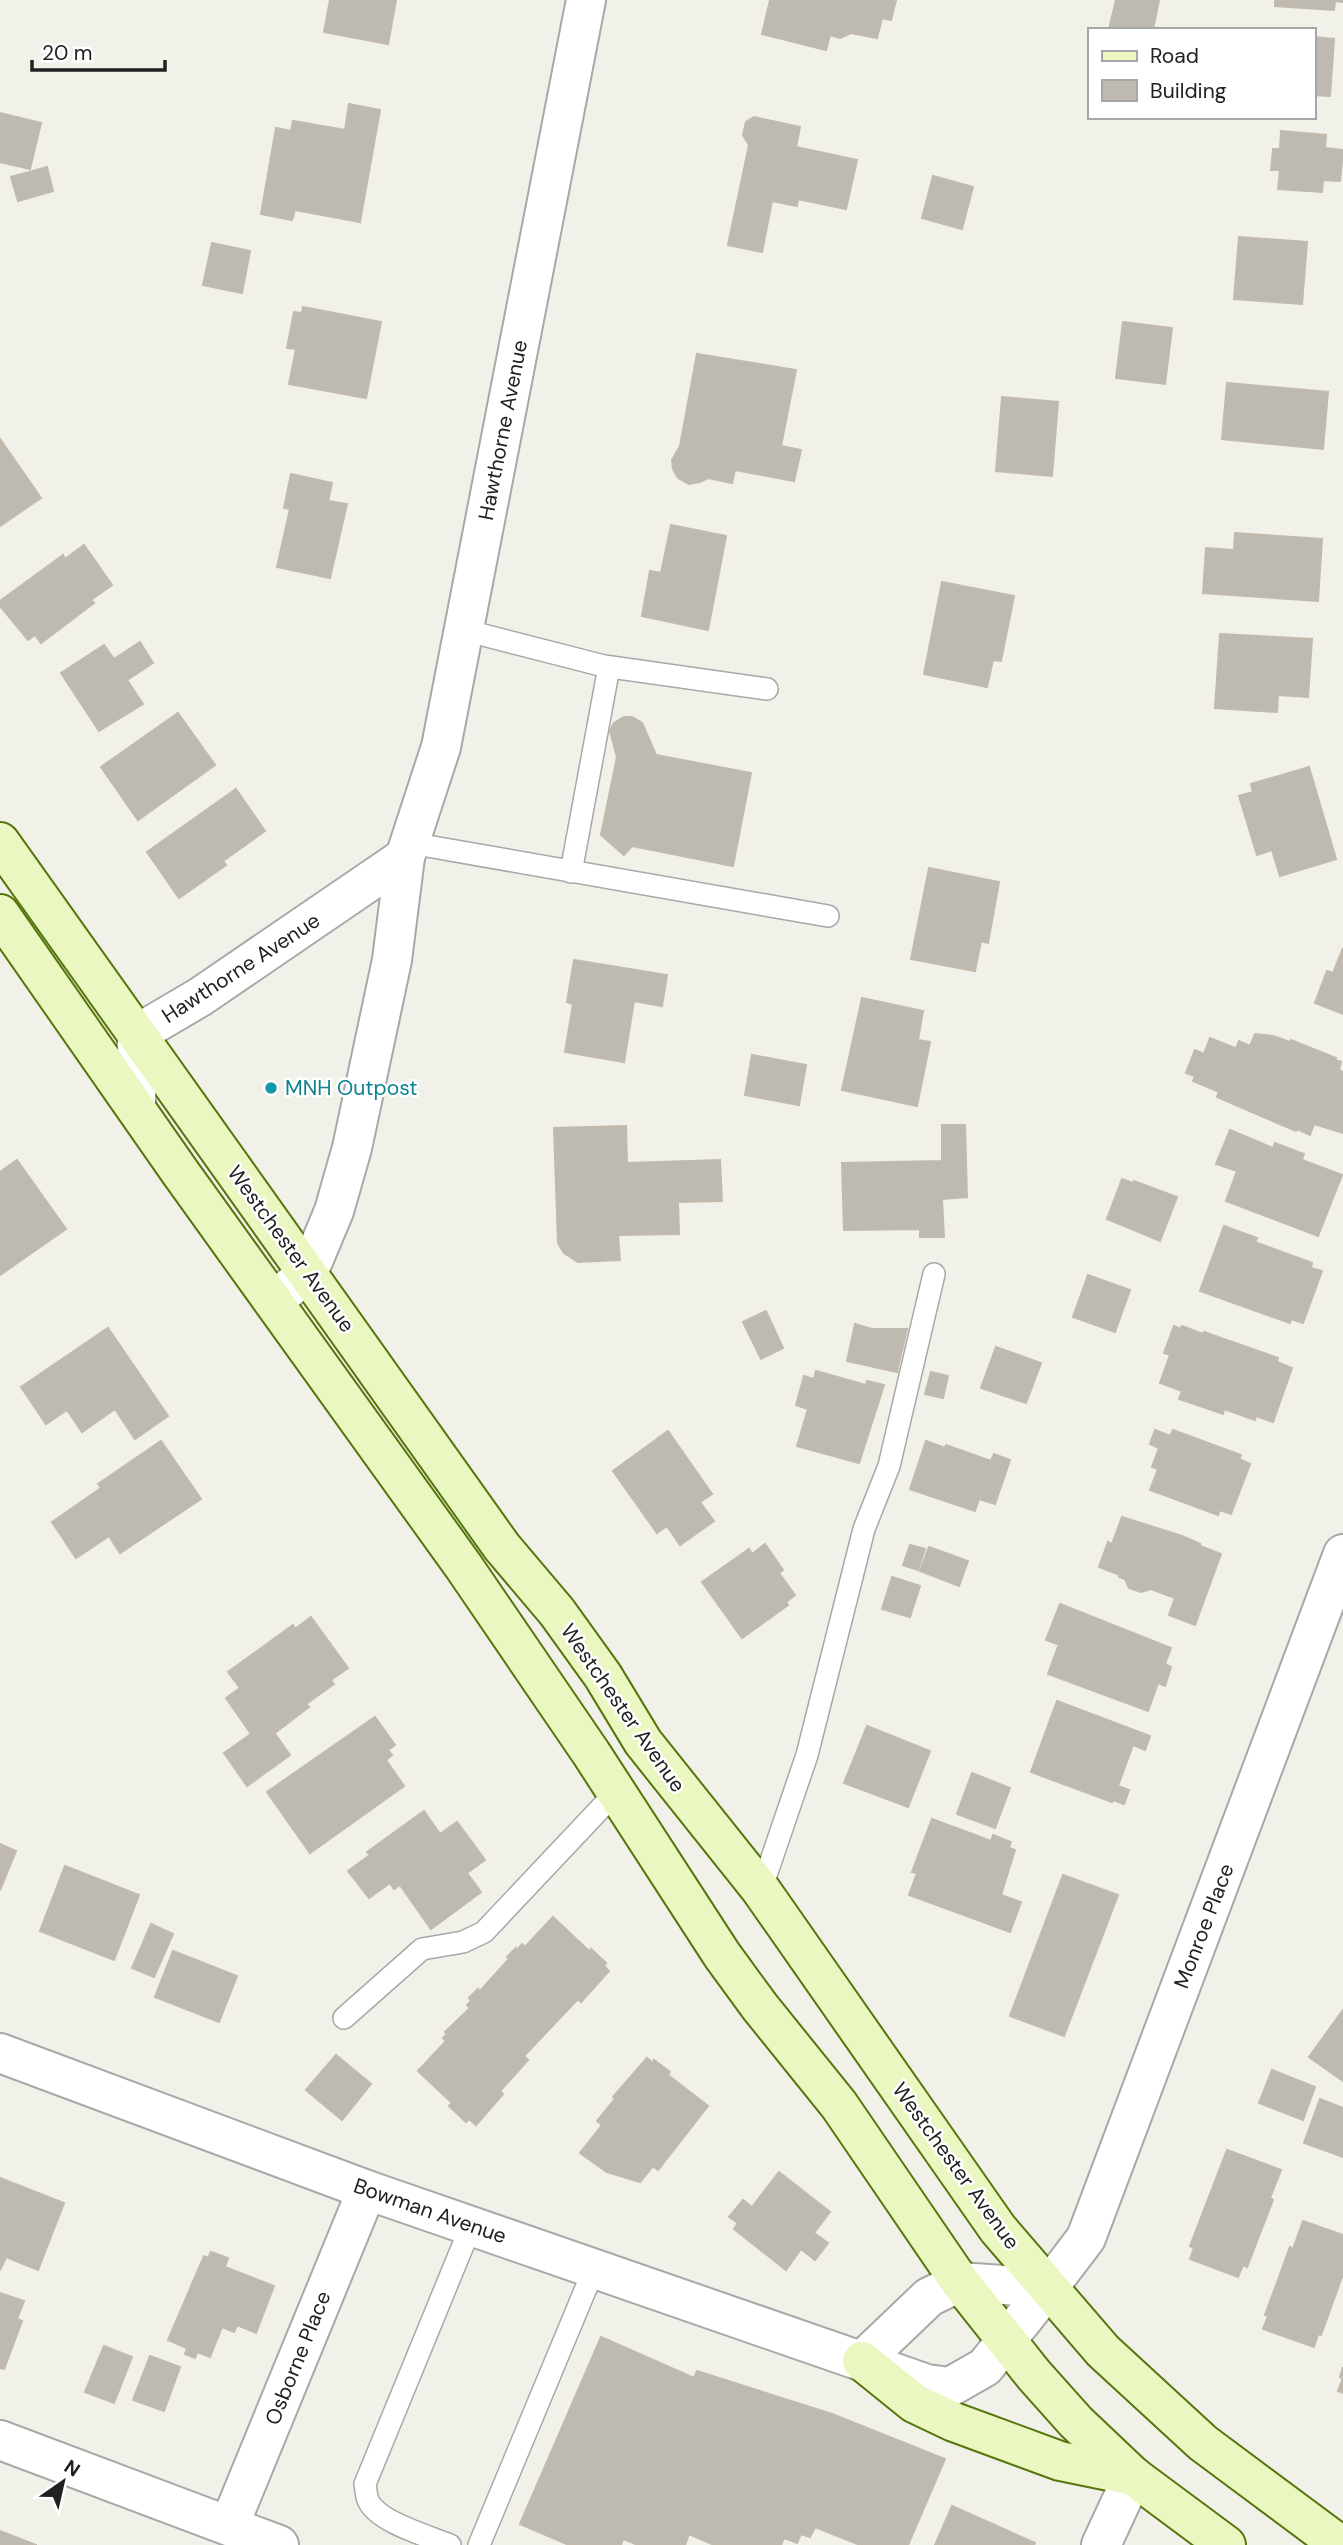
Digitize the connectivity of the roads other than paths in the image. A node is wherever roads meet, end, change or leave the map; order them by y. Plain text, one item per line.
1 (586, 0) edge
2 (464, 631) junction
3 (609, 667) junction
4 (767, 689) dead end
5 (0, 842) edge
6 (408, 850) junction
7 (571, 872) junction
8 (0, 915) edge
9 (828, 916) dead end
10 (137, 1034) junction
11 (136, 1108) junction
12 (308, 1273) junction
13 (934, 1274) dead end
14 (273, 1301) junction
15 (1343, 1554) edge
16 (616, 1792) junction
17 (761, 1890) junction
18 (344, 2018) dead end
19 (0, 2053) edge
20 (367, 2190) junction
21 (471, 2226) junction
22 (594, 2269) junction
23 (960, 2282) junction
24 (1048, 2288) junction
25 (1006, 2340) junction
26 (862, 2361) junction
27 (0, 2440) edge
28 (1133, 2476) junction
29 (229, 2526) junction
30 (279, 2545) edge
31 (450, 2545) edge
32 (480, 2545) edge
33 (1101, 2545) edge
34 (1226, 2545) edge
35 (1340, 2545) edge

1 - 2 street, Hawthorne Avenue
2 - 3 lane
2 - 6 street, Hawthorne Avenue
3 - 4 lane
3 - 7 lane
5 - 10 main road, Westchester Avenue
6 - 7 lane
6 - 10 street, Hawthorne Avenue
6 - 12 street, Hawthorne Avenue
7 - 9 lane
8 - 11 main road
10 - 11 street
10 - 12 main road, Westchester Avenue
11 - 14 main road
12 - 14 street, Hawthorne Avenue
12 - 17 main road, Westchester Avenue
13 - 17 lane
14 - 16 main road
15 - 24 street, Monroe Place
16 - 18 lane
16 - 23 main road
17 - 24 main road, Westchester Avenue
19 - 20 street, Bowman Avenue
20 - 21 street, Bowman Avenue
20 - 29 street, Osborne Place
21 - 22 street, Bowman Avenue
21 - 31 lane
22 - 26 street, Bowman Avenue
22 - 32 lane
23 - 24 street
23 - 25 main road
23 - 26 street
24 - 25 street, Bowman Avenue
24 - 35 main road, Westchester Avenue
25 - 26 street, Bowman Avenue
25 - 28 main road
26 - 28 main road
27 - 29 street
28 - 33 street
28 - 34 main road
29 - 30 street

